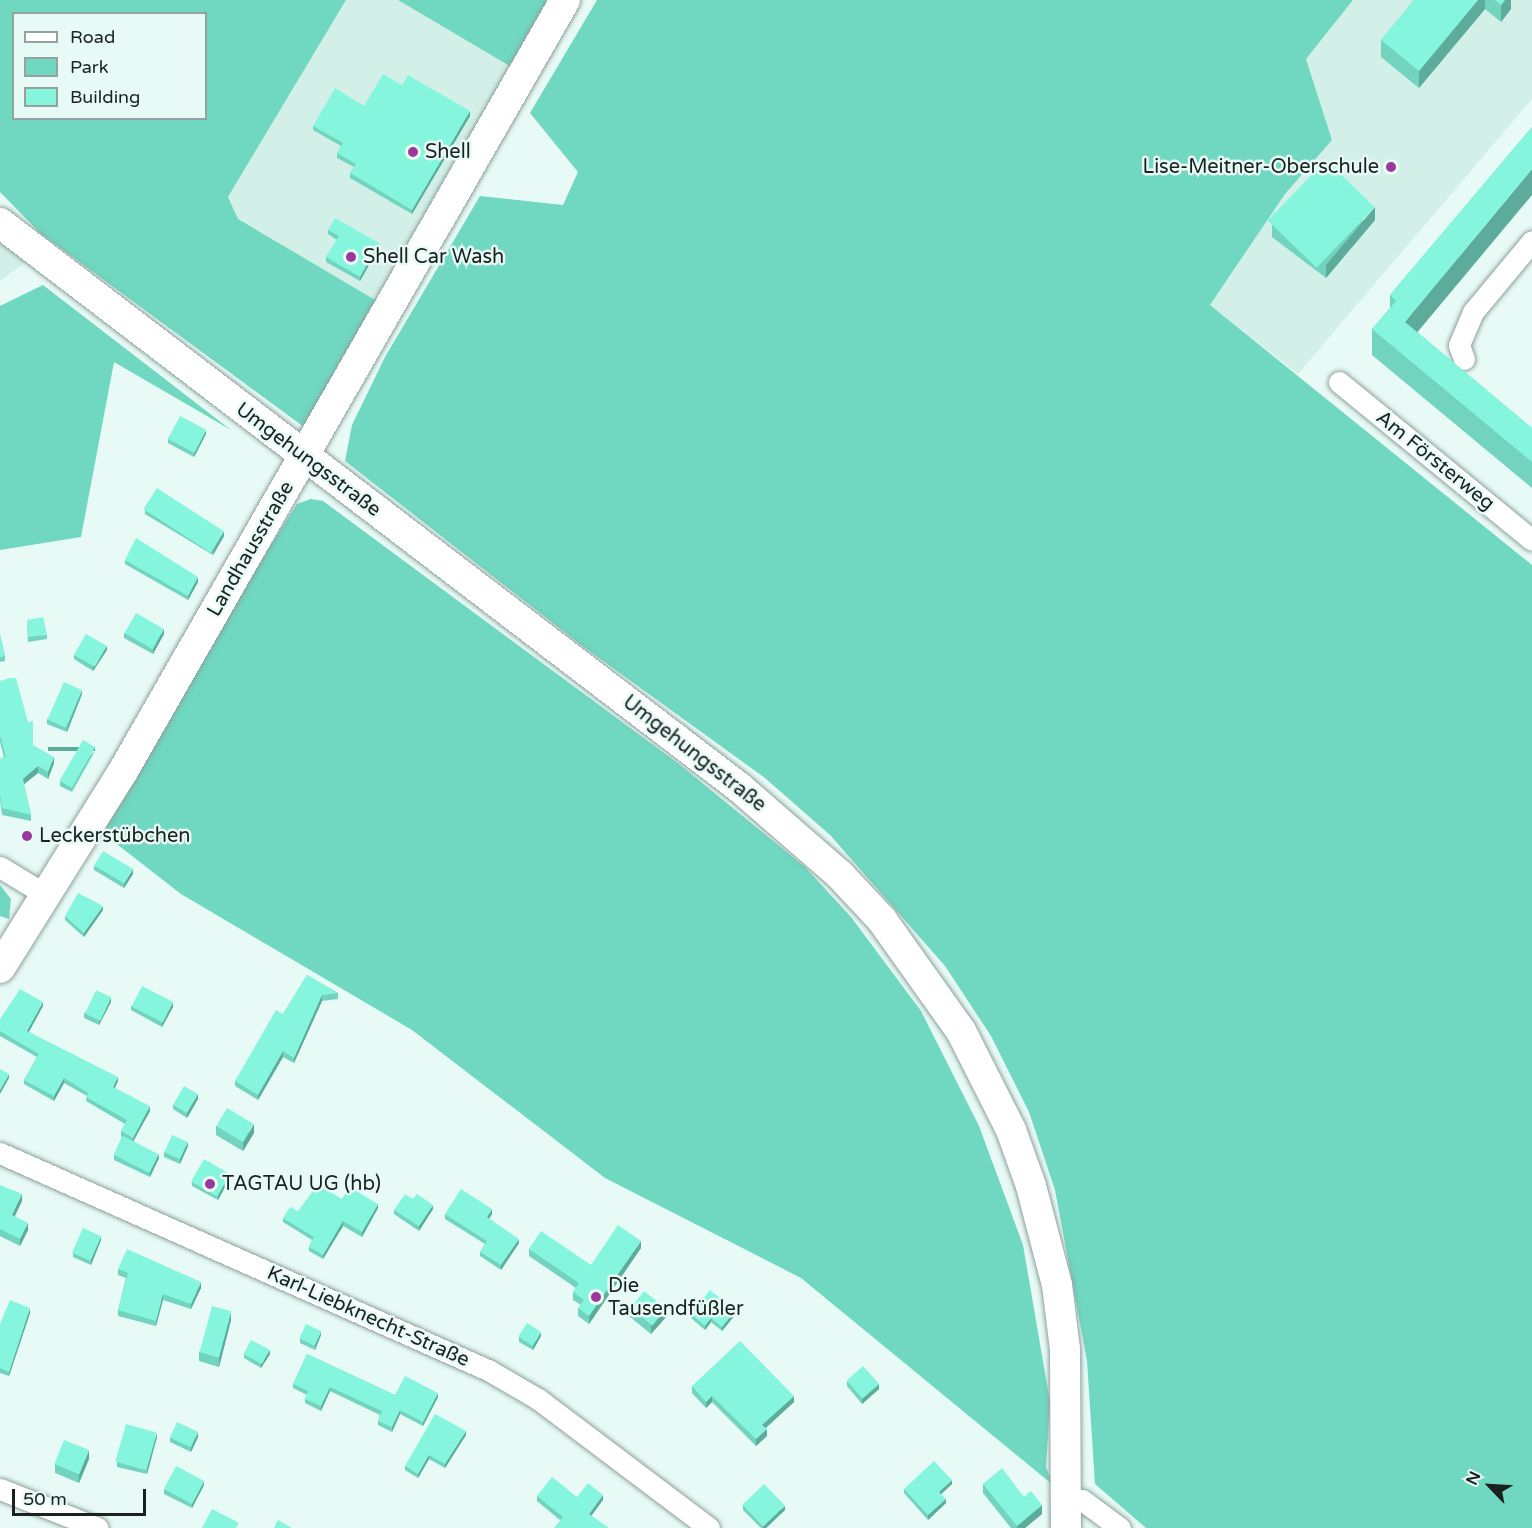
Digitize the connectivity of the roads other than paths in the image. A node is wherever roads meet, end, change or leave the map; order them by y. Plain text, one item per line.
1 (565, 0) edge
2 (0, 223) edge
3 (1532, 241) edge
4 (1464, 359) dead end
5 (1339, 382) dead end
6 (304, 456) junction
7 (1532, 540) edge
8 (0, 867) edge
9 (46, 895) junction
10 (0, 968) edge
11 (0, 1153) edge
12 (0, 1489) edge
13 (1067, 1514) edge
14 (98, 1528) edge
15 (710, 1528) edge
16 (1120, 1528) edge

1 - 6 main road, Landhausstraße
2 - 6 main road, Umgehungsstraße
3 - 4 street
5 - 7 street, Am Försterweg
6 - 9 main road, Landhausstraße
6 - 13 main road, Umgehungsstraße
8 - 9 street
9 - 10 main road, Landhausstraße
11 - 15 street, Karl-Liebknecht-Straße
12 - 14 street
13 - 16 street

